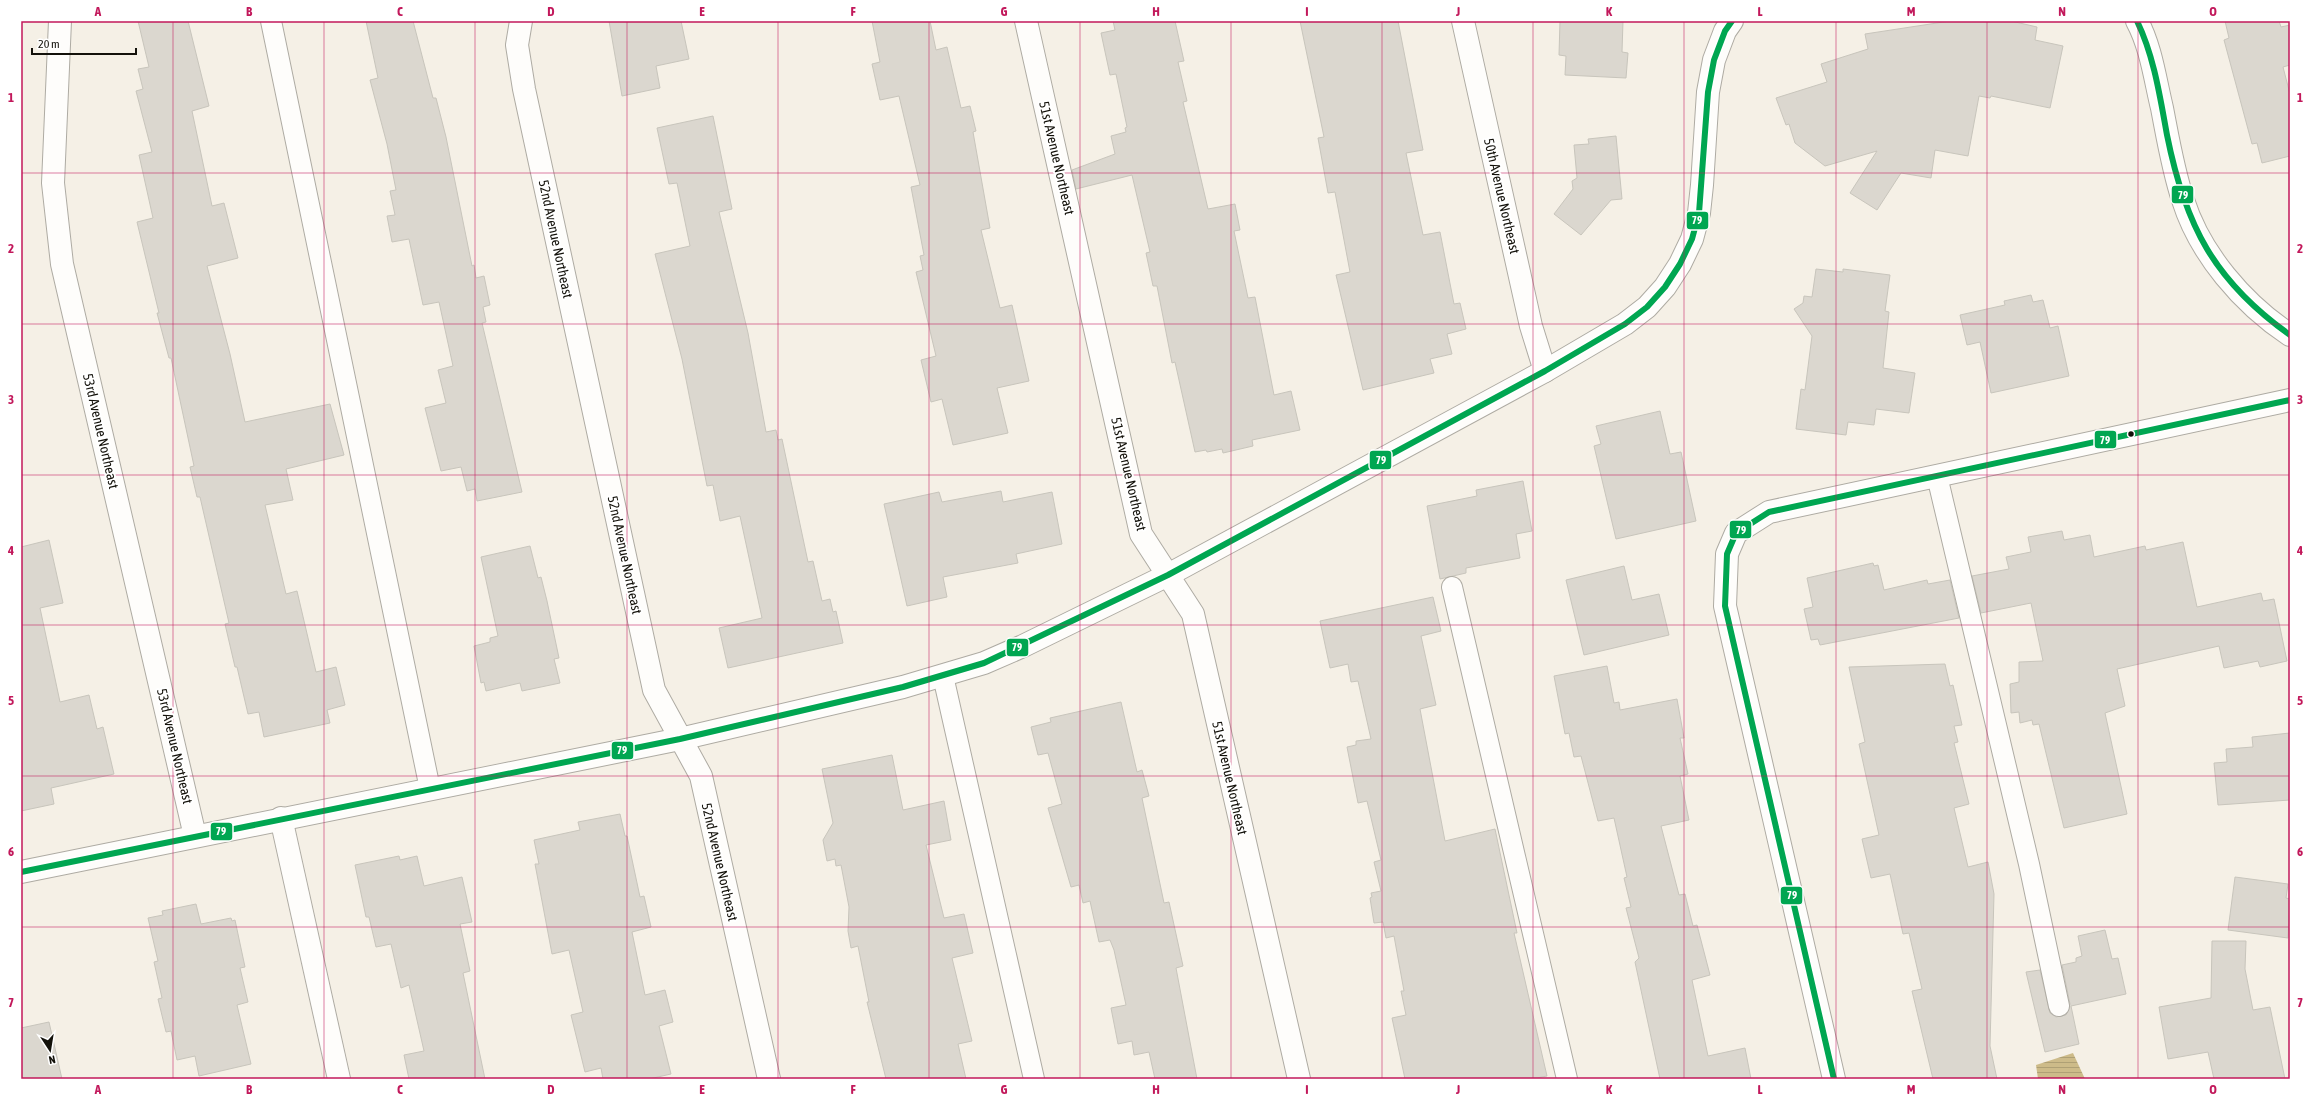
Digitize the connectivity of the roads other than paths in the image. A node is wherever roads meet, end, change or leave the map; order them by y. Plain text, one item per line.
1 (60, 21) edge
2 (270, 21) edge
3 (521, 21) edge
4 (1026, 21) edge
5 (1463, 21) edge
6 (1732, 21) edge
7 (2137, 21) edge
8 (2290, 335) edge
9 (1545, 370) junction
10 (2290, 400) edge
11 (1938, 476) junction
12 (1168, 575) junction
13 (1452, 587) dead end
14 (943, 676) junction
15 (680, 739) junction
16 (430, 789) junction
17 (282, 818) junction
18 (195, 836) junction
19 (21, 872) edge
20 (2059, 1006) dead end
21 (339, 1079) edge
22 (769, 1079) edge
23 (1034, 1079) edge
24 (1299, 1079) edge
25 (1567, 1079) edge
26 (1834, 1079) edge

1 - 18 street, 53rd Avenue Northeast
2 - 16 lane
3 - 15 street, 52nd Avenue Northeast
4 - 12 street, 51st Avenue Northeast
5 - 9 street, 50th Avenue Northeast
6 - 9 street
7 - 8 street
9 - 12 street
10 - 11 street
11 - 20 lane
11 - 26 street
12 - 14 street
12 - 24 street, 51st Avenue Northeast
13 - 25 lane
14 - 15 street
14 - 23 lane
15 - 16 street
15 - 22 street, 52nd Avenue Northeast
16 - 17 street
17 - 18 street
17 - 21 street
18 - 19 street

